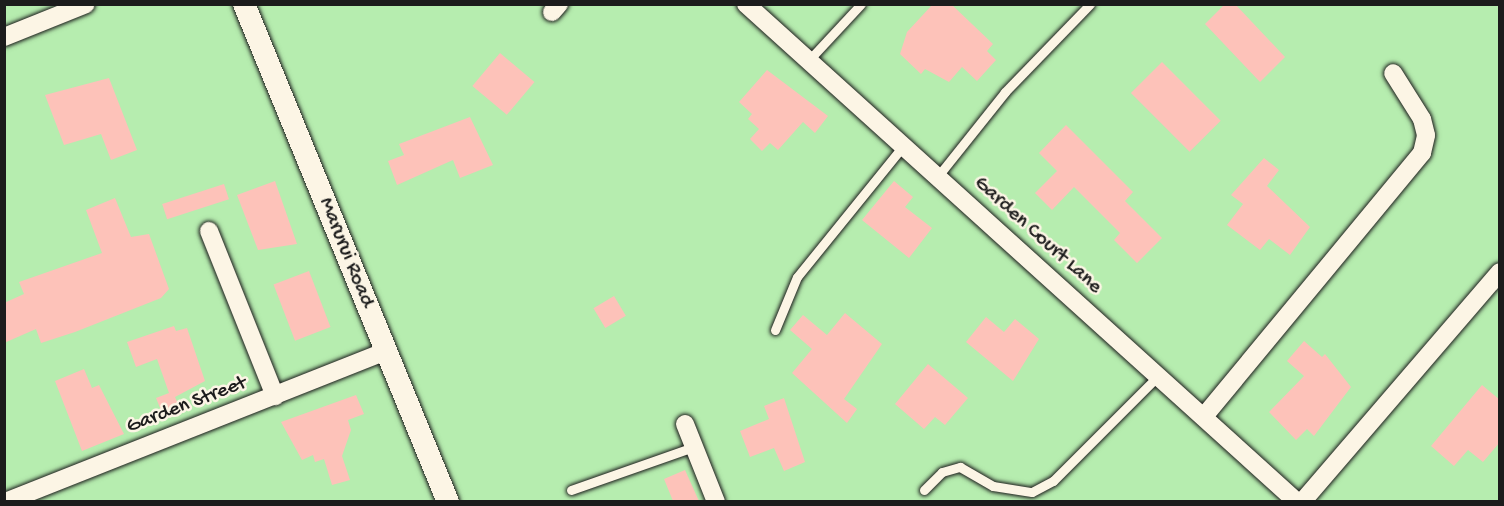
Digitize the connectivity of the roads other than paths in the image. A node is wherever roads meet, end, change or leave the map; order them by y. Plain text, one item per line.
1 (86, 4) edge
2 (244, 4) edge
3 (746, 4) edge
4 (861, 4) edge
5 (1090, 4) edge
6 (4, 37) edge
7 (809, 60) junction
8 (1393, 72) dead end
9 (904, 145) junction
10 (938, 176) junction
11 (209, 231) dead end
12 (1500, 273) edge
13 (776, 330) dead end
14 (386, 351) junction
15 (1159, 375) junction
16 (275, 396) junction
17 (1206, 414) junction
18 (685, 424) dead end
19 (693, 447) junction
20 (571, 490) dead end
21 (924, 490) dead end
22 (5, 501) edge
23 (448, 501) edge
24 (716, 501) edge
25 (1297, 501) edge
26 (1302, 501) edge

1 - 6 street
2 - 14 street, Marurui Road
3 - 7 street, Garden Court Lane
4 - 7 lane
5 - 10 lane
7 - 9 street, Garden Court Lane
8 - 17 street
9 - 10 street, Garden Court Lane
9 - 13 lane
10 - 15 street, Garden Court Lane
11 - 16 street
12 - 26 street
14 - 16 street, Garden Street
14 - 23 street, Marurui Road
15 - 17 street, Garden Court Lane
15 - 21 lane
16 - 22 street, Garden Street
17 - 25 street, Garden Court Lane
18 - 19 street
19 - 20 lane
19 - 24 street

